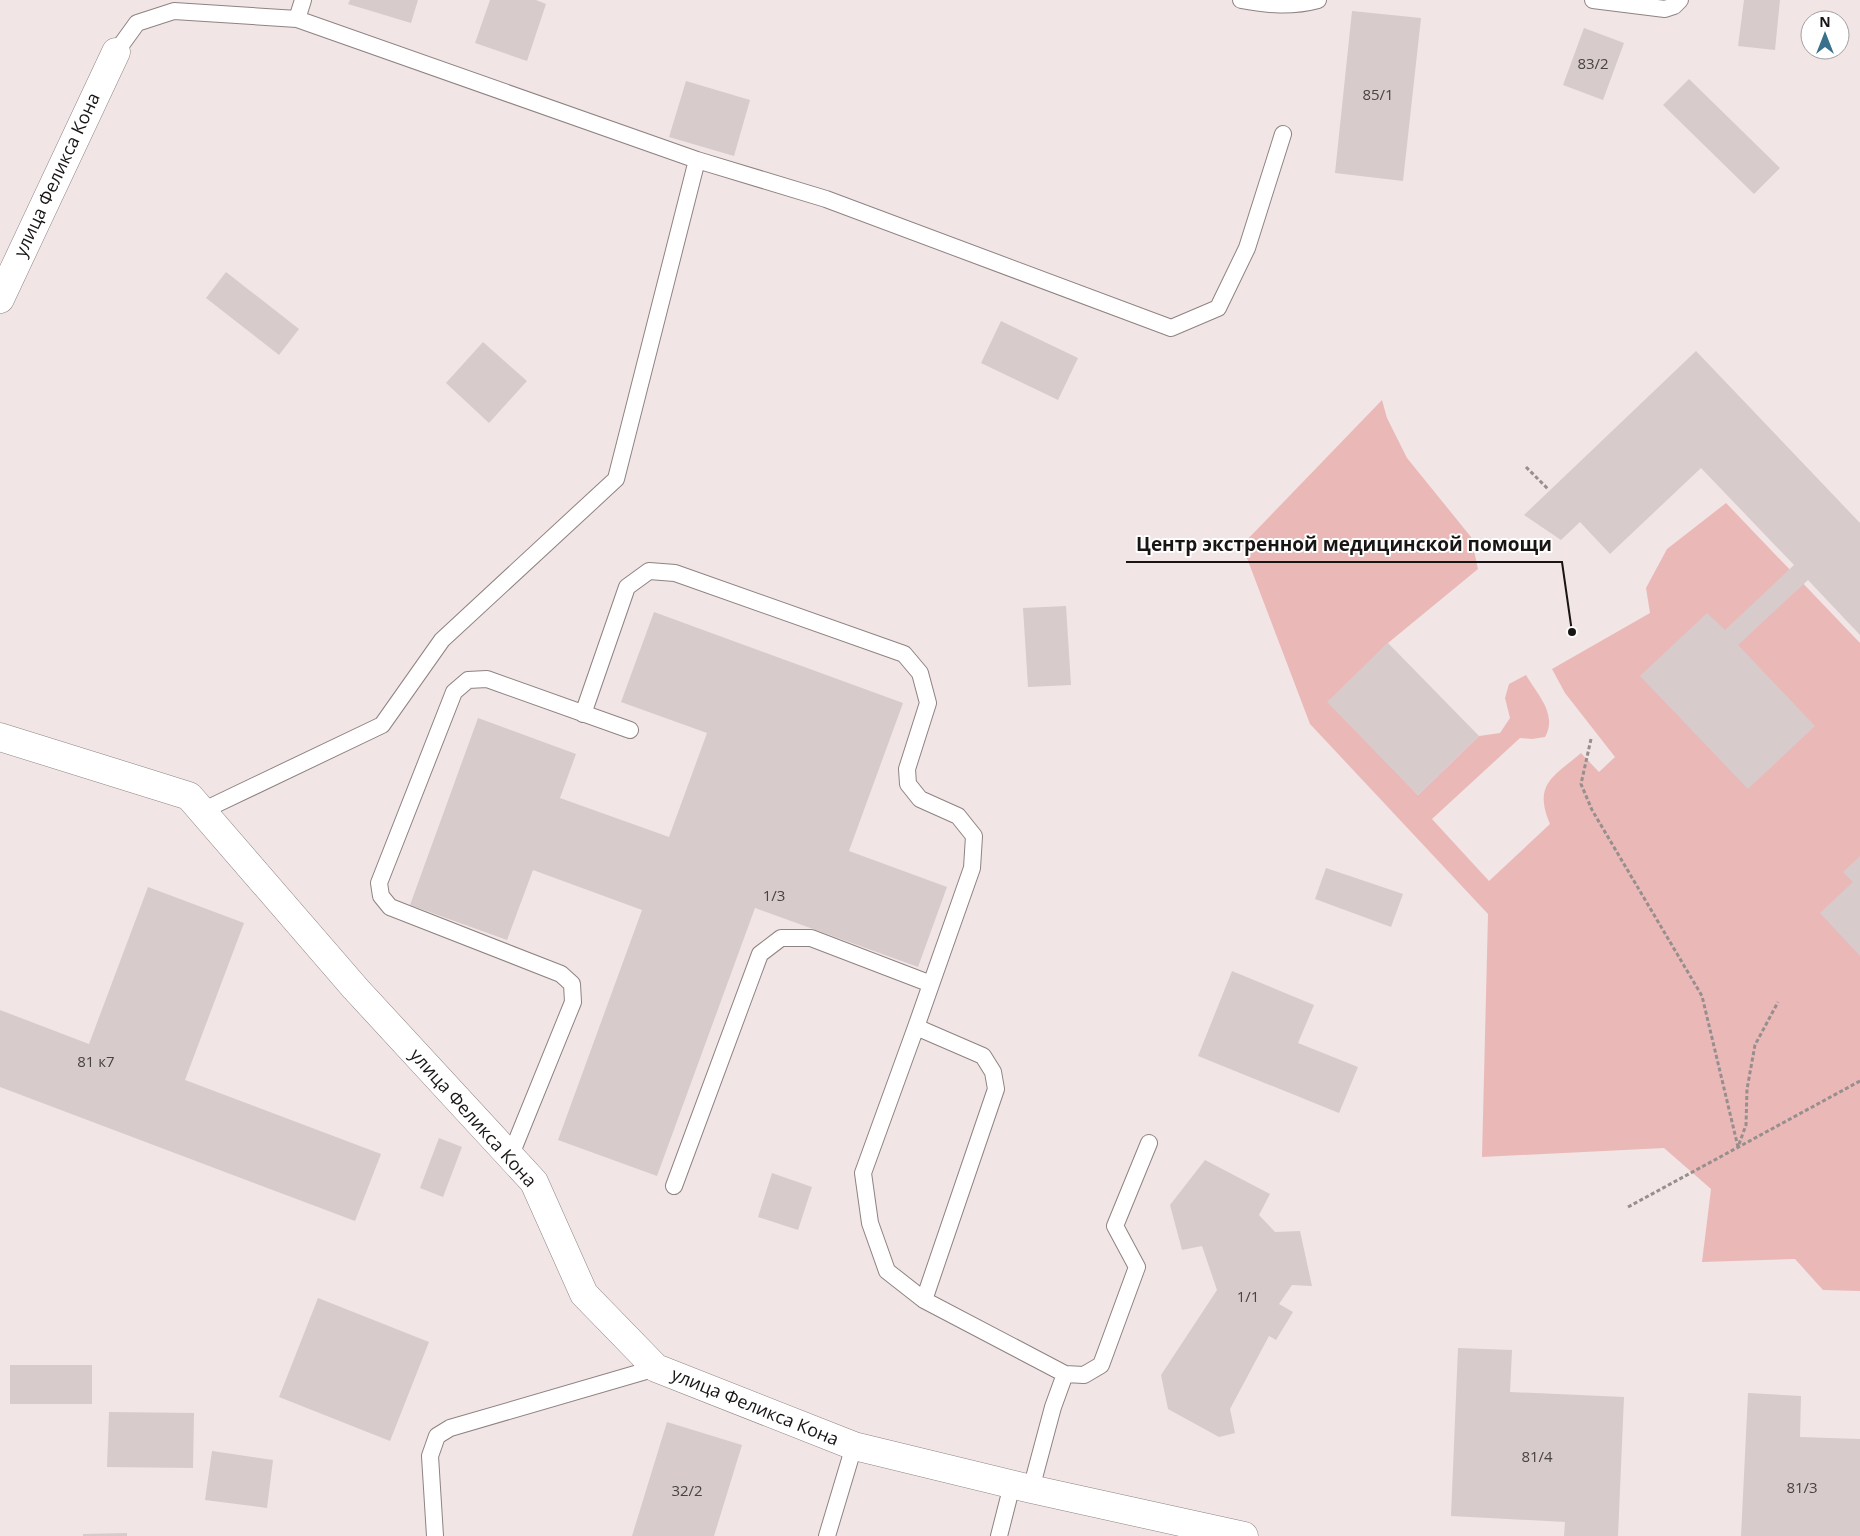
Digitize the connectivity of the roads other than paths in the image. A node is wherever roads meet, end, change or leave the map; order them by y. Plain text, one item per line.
1 (303, 0) edge
2 (1241, 0) edge
3 (1318, 0) edge
4 (1593, 0) edge
5 (1680, 0) edge
6 (297, 19) junction
7 (116, 52) joint
8 (1283, 134) dead end
9 (698, 160) junction
10 (0, 299) edge
11 (583, 714) junction
12 (630, 730) dead end
13 (0, 737) edge
14 (202, 812) junction
15 (931, 984) junction
16 (916, 1027) junction
17 (1149, 1143) dead end
18 (510, 1157) junction
19 (674, 1186) dead end
20 (924, 1300) junction
21 (656, 1368) junction
22 (1065, 1374) junction
23 (854, 1446) junction
24 (1022, 1487) junction
25 (434, 1536) edge
26 (827, 1536) edge
27 (999, 1536) edge
28 (1244, 1536) edge

1 - 6 lane
2 - 3 lane
4 - 5 lane
6 - 7 lane
6 - 9 lane
7 - 10 street, улица Феликса Кона
8 - 9 lane
9 - 14 lane
11 - 12 lane
11 - 15 lane
11 - 18 lane
13 - 14 street, улица Феликса Кона
14 - 18 street, улица Феликса Кона
15 - 16 lane
15 - 19 lane
16 - 20 lane
16 - 20 lane
17 - 22 lane
18 - 21 street, улица Феликса Кона
20 - 22 lane
21 - 23 street, улица Феликса Кона
21 - 25 lane
22 - 24 lane
23 - 24 street, улица Феликса Кона
23 - 26 lane
24 - 27 lane
24 - 28 street, улица Феликса Кона

